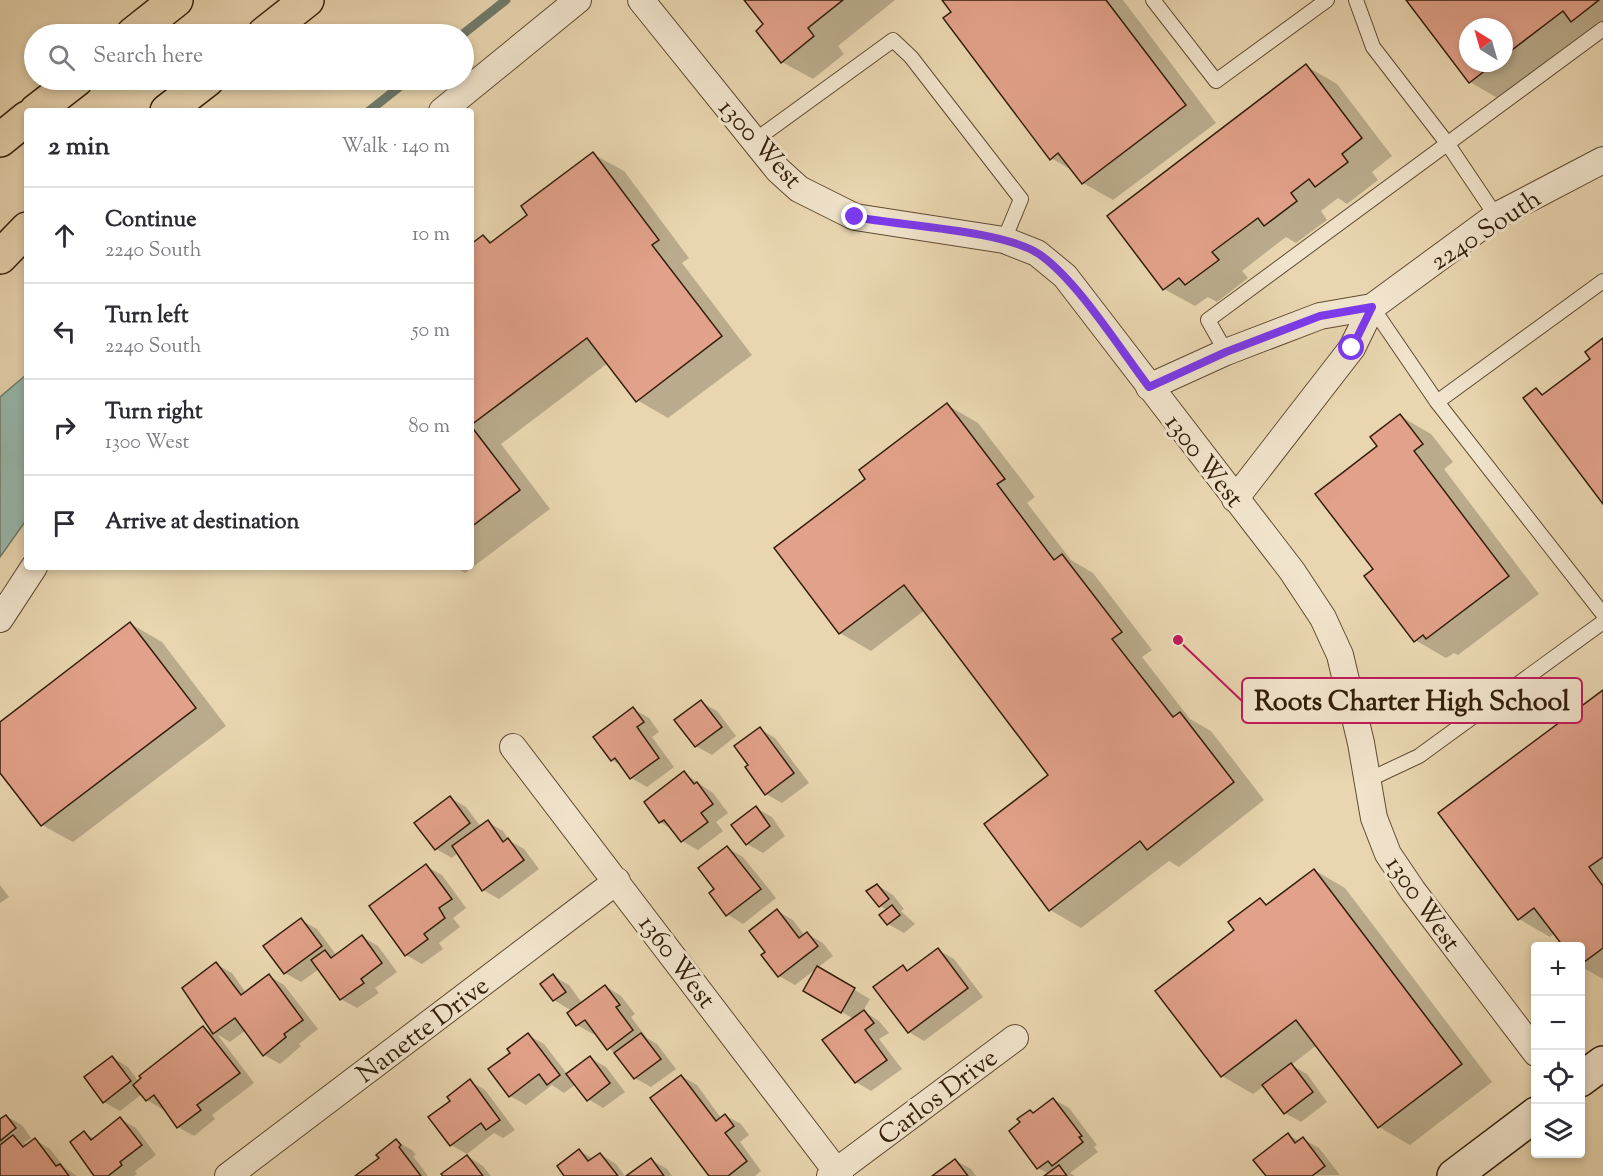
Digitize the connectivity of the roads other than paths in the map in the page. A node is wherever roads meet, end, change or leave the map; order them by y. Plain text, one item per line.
1 (176, 0) edge
2 (307, 0) edge
3 (578, 0) edge
4 (641, 0) edge
5 (1153, 0) edge
6 (1327, 0) edge
7 (1356, 0) edge
8 (146, 24) edge
9 (277, 24) edge
10 (1603, 29) edge
11 (474, 85) edge
12 (63, 90) edge
13 (194, 90) edge
14 (468, 90) edge
15 (40, 108) edge
16 (171, 108) edge
17 (446, 108) edge
18 (24, 120) edge
19 (0, 140) edge
20 (754, 141) junction
21 (1447, 143) junction
22 (1603, 160) edge
23 (1496, 216) junction
24 (24, 224) edge
25 (24, 232) edge
26 (1004, 240) junction
27 (0, 244) edge
28 (0, 257) edge
29 (1603, 281) edge
30 (1372, 307) junction
31 (1226, 352) junction
32 (1149, 387) junction
33 (1437, 402) junction
34 (1235, 499) junction
35 (32, 570) edge
36 (1603, 614) edge
37 (0, 619) edge
38 (1603, 622) edge
39 (513, 747) dead end
40 (1366, 781) junction
41 (617, 882) junction
42 (1016, 1038) dead end
43 (1534, 1050) edge
44 (1603, 1063) edge
45 (1585, 1077) edge
46 (1531, 1118) edge
47 (836, 1174) edge
48 (228, 1176) edge
49 (1454, 1176) edge

1 - 8 highway
2 - 9 highway
3 - 11 street
4 - 20 street, 1300 West
5 - 6 lane
7 - 21 lane
10 - 21 lane
12 - 15 highway
13 - 16 highway
14 - 17 street
18 - 19 highway
20 - 26 street, 1300 West
20 - 26 lane
21 - 23 lane
21 - 31 lane
22 - 23 street, 2240 South
23 - 30 street, 2240 South
24 - 27 highway
25 - 28 highway
26 - 32 street, 1300 West
29 - 33 lane
30 - 31 street, 2240 South
30 - 33 lane
30 - 34 street, 2240 South
31 - 32 street, 2240 South
32 - 34 street, 1300 West
33 - 36 lane
34 - 40 street, 1300 West
35 - 37 street
38 - 40 lane
39 - 41 street, 1360 West
40 - 43 street, 1300 West
41 - 47 street, 1360 West
41 - 48 street, Nanette Drive
42 - 47 street, Carlos Drive
44 - 45 street
46 - 49 street

